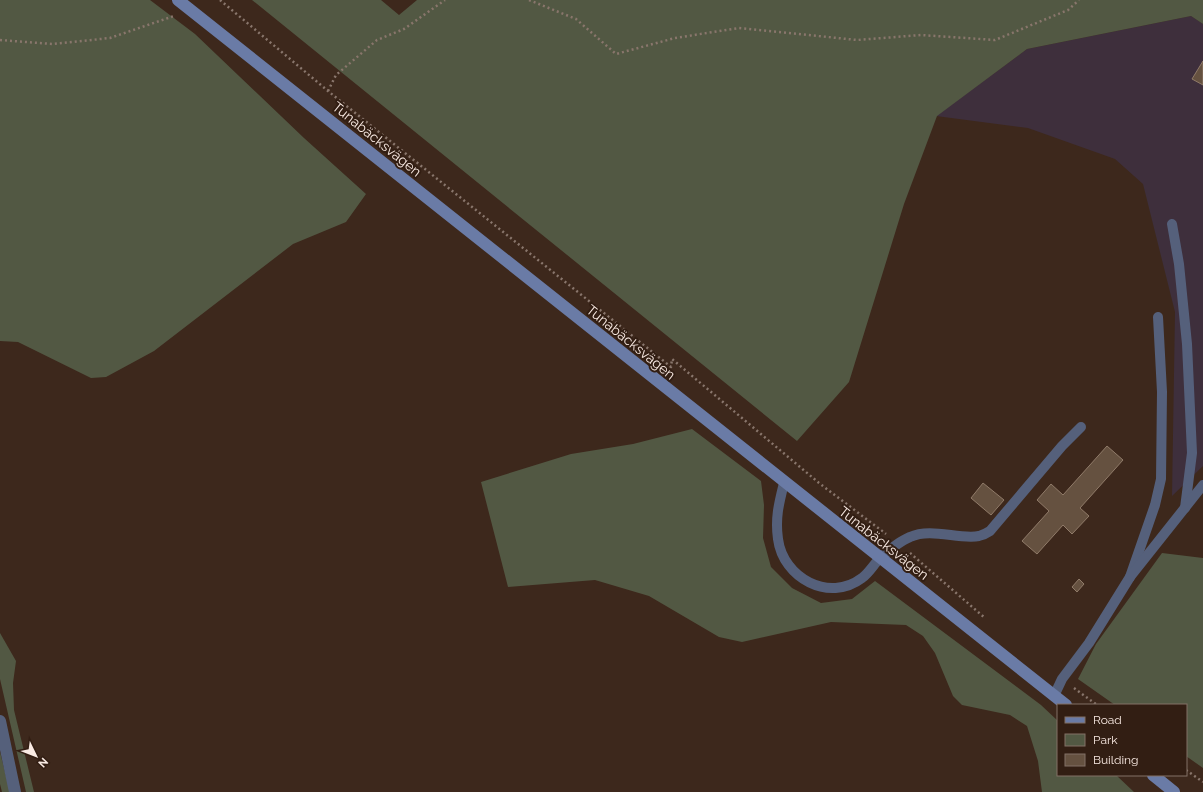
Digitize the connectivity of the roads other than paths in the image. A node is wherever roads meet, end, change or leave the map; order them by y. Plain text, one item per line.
1 (178, 0) edge
2 (1172, 224) dead end
3 (1158, 317) dead end
4 (1081, 427) dead end
5 (784, 483) junction
6 (1203, 485) edge
7 (1185, 508) junction
8 (880, 558) junction
9 (1130, 577) junction
10 (1054, 696) junction
11 (1065, 704) edge
12 (0, 721) edge
13 (1154, 776) edge
14 (15, 792) edge
15 (1174, 792) edge

1 - 5 street, Tunabäcksvägen
2 - 7 lane
3 - 9 lane
4 - 8 lane
5 - 8 street, Tunabäcksvägen
5 - 8 lane
6 - 7 lane
7 - 9 lane
8 - 10 street, Tunabäcksvägen
9 - 10 lane
10 - 11 street, Tunabäcksvägen
12 - 14 street
13 - 15 street

